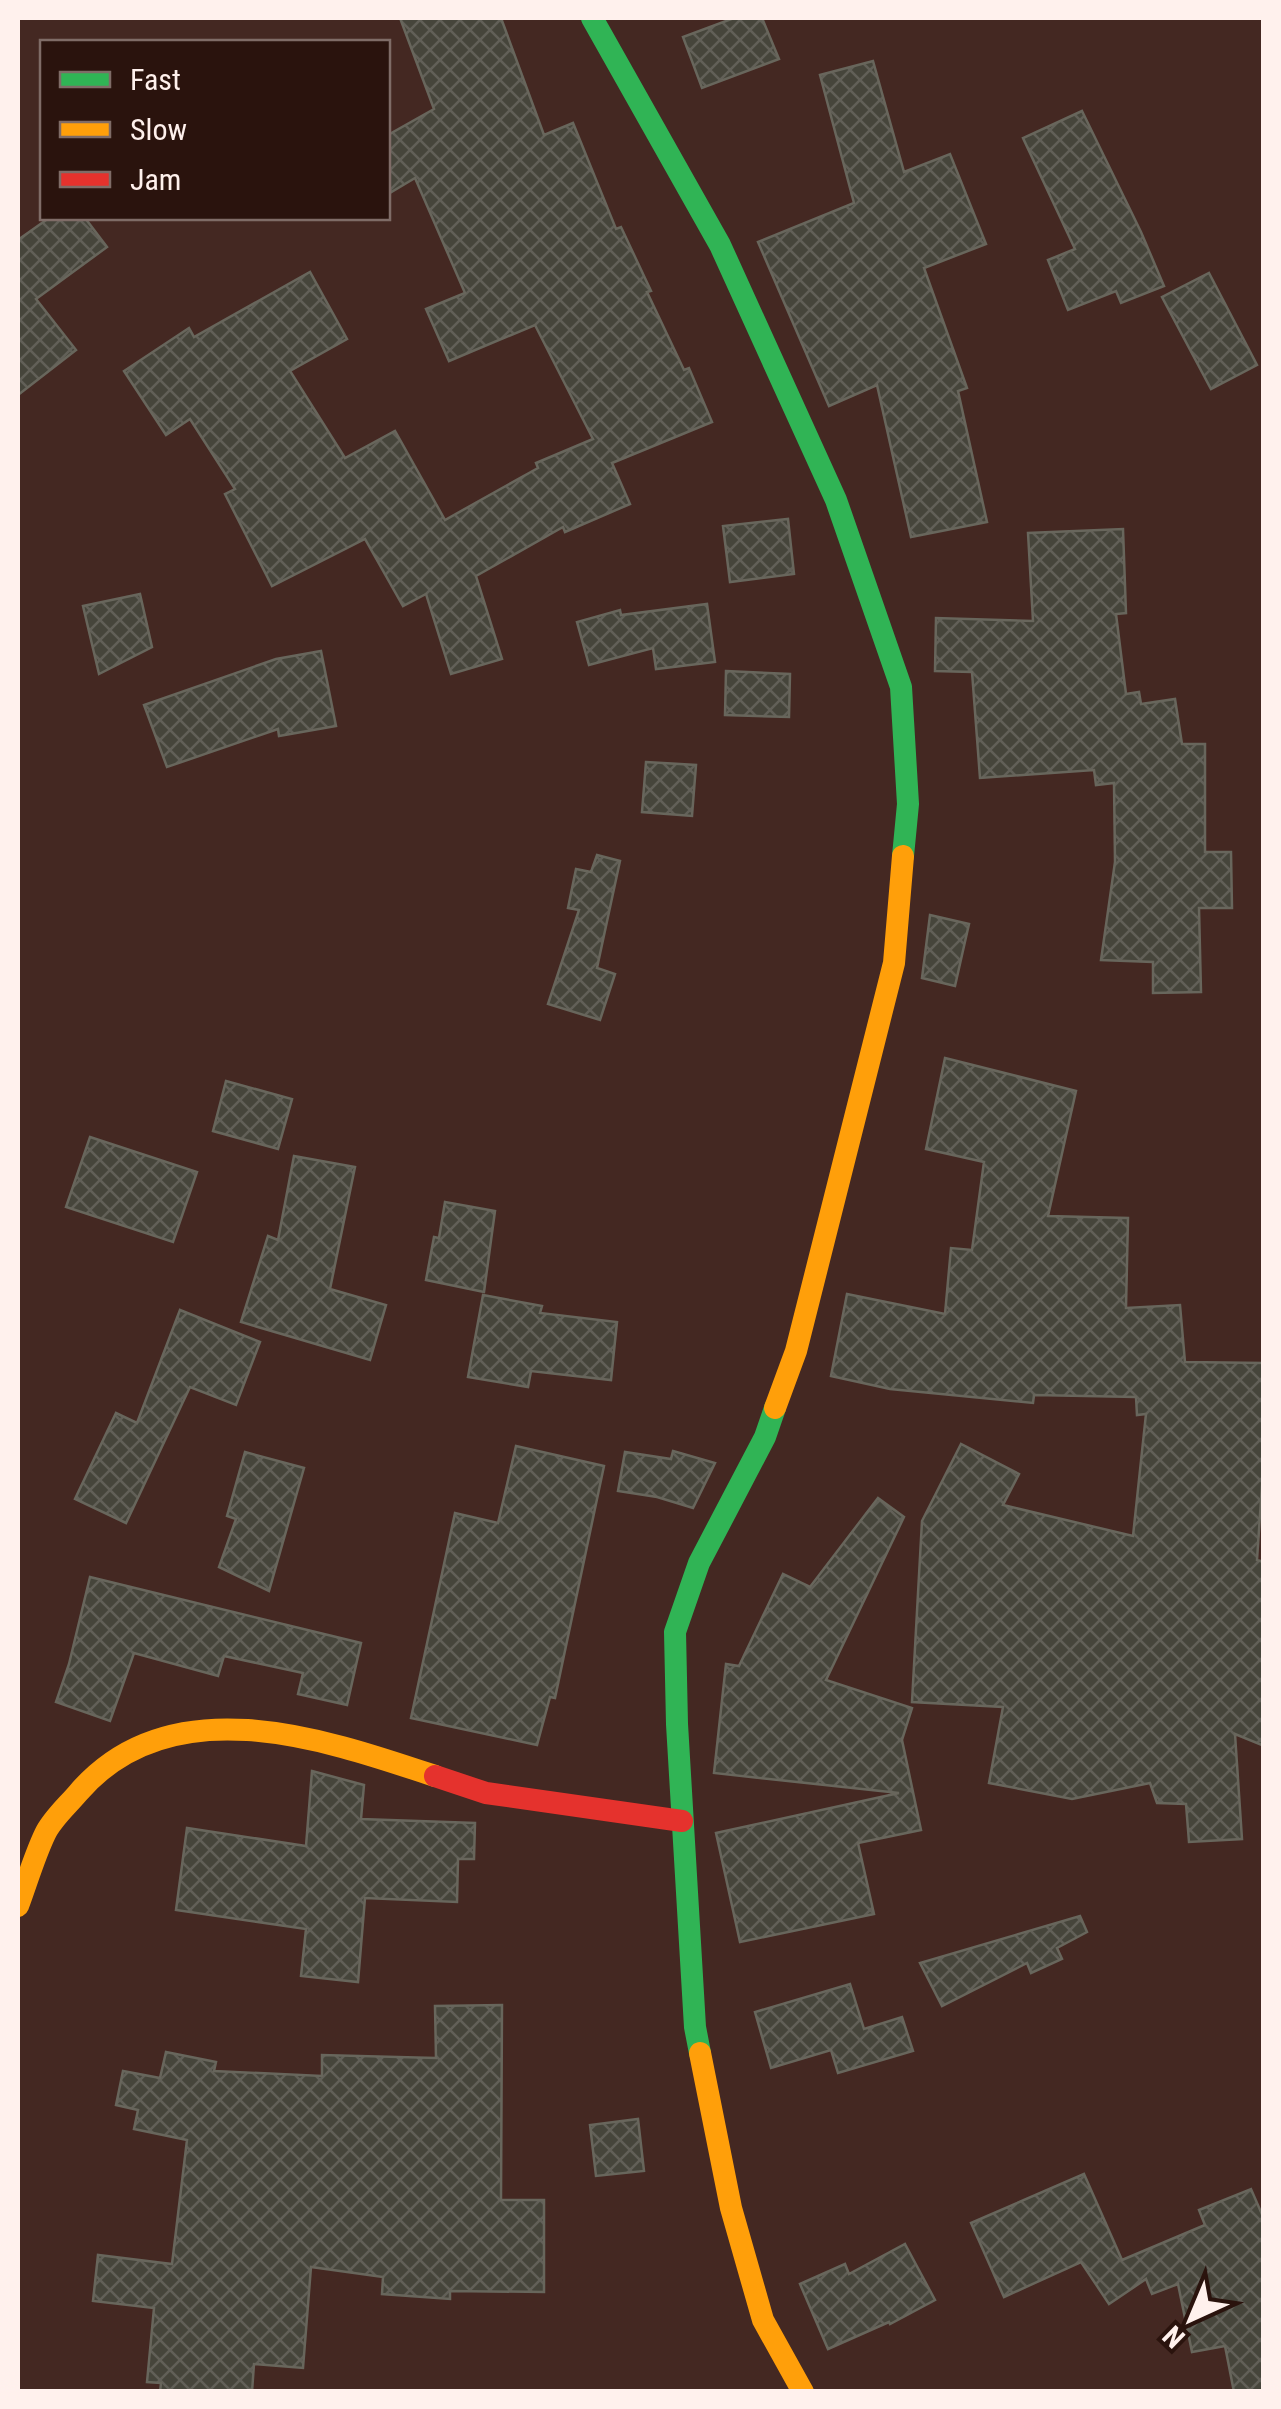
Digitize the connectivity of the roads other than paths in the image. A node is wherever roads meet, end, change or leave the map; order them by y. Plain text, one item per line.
1 (592, 18) edge
2 (682, 1822) junction
3 (18, 1906) edge
4 (804, 2392) edge

1 - 2 street
2 - 3 street
2 - 4 street

